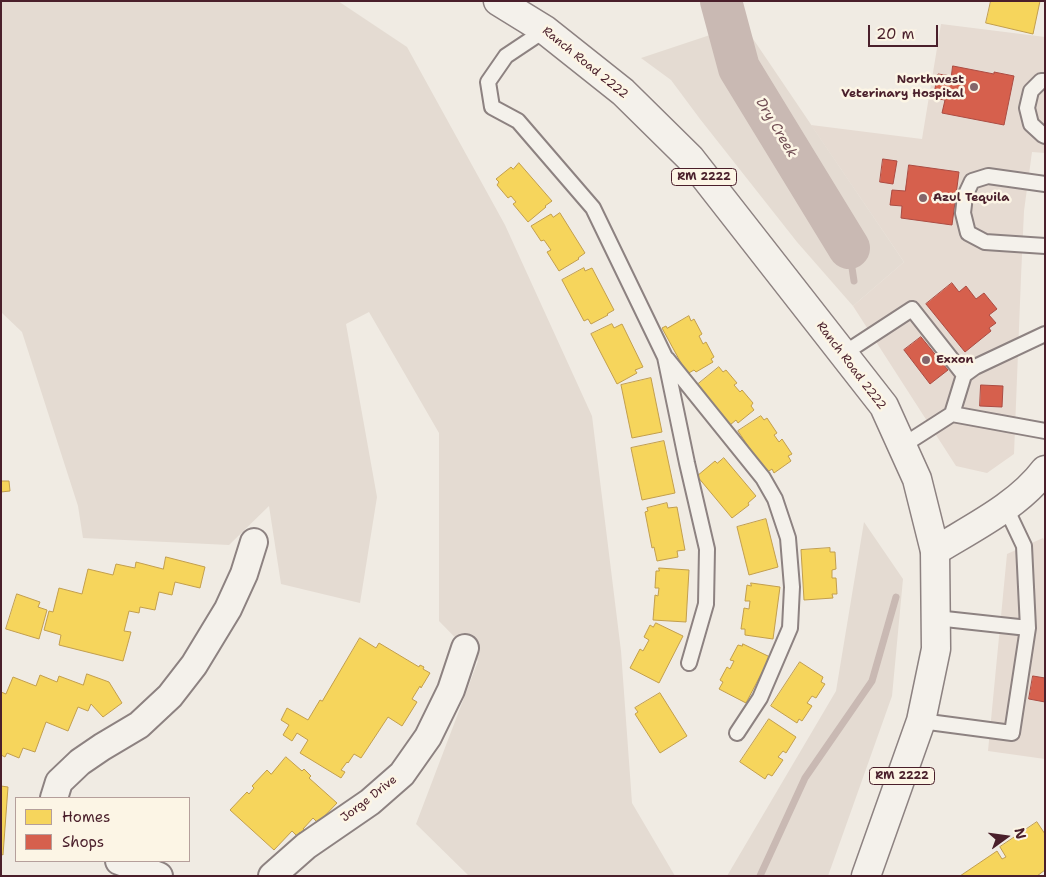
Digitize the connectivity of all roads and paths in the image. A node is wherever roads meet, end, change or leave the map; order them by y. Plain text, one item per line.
1 (498, 1) edge
2 (545, 30) junction
3 (1045, 81) edge
4 (1045, 136) edge
5 (1045, 184) edge
6 (1045, 246) edge
7 (1045, 334) edge
8 (843, 354) junction
9 (665, 357) junction
10 (964, 375) junction
11 (952, 414) junction
12 (1045, 431) edge
13 (902, 446) junction
14 (1045, 470) edge
15 (1006, 508) junction
16 (254, 542) dead end
17 (935, 551) junction
18 (936, 618) junction
19 (1028, 628) junction
20 (465, 648) dead end
21 (689, 663) dead end
22 (922, 722) junction
23 (737, 733) dead end
24 (54, 797) edge
25 (122, 862) edge
26 (159, 876) edge
27 (272, 876) edge
28 (866, 876) edge

1 - 2 main road, Ranch Road 2222 / RM 2222
2 - 8 main road, Ranch Road 2222 / RM 2222
2 - 9 lane
3 - 4 lane
5 - 6 lane
7 - 10 lane
8 - 10 lane
8 - 13 main road, Ranch Road 2222 / RM 2222
9 - 21 lane
9 - 23 lane
10 - 11 lane
11 - 12 lane
11 - 13 lane
13 - 17 main road, Ranch Road 2222 / RM 2222
14 - 15 main road
15 - 17 main road
15 - 19 lane
16 - 24 street
17 - 18 main road, Ranch Road 2222 / RM 2222
18 - 19 lane
18 - 22 main road, Ranch Road 2222 / RM 2222
19 - 22 lane
20 - 27 street, Jorge Drive
22 - 28 main road, Ranch Road 2222 / RM 2222
25 - 26 street

